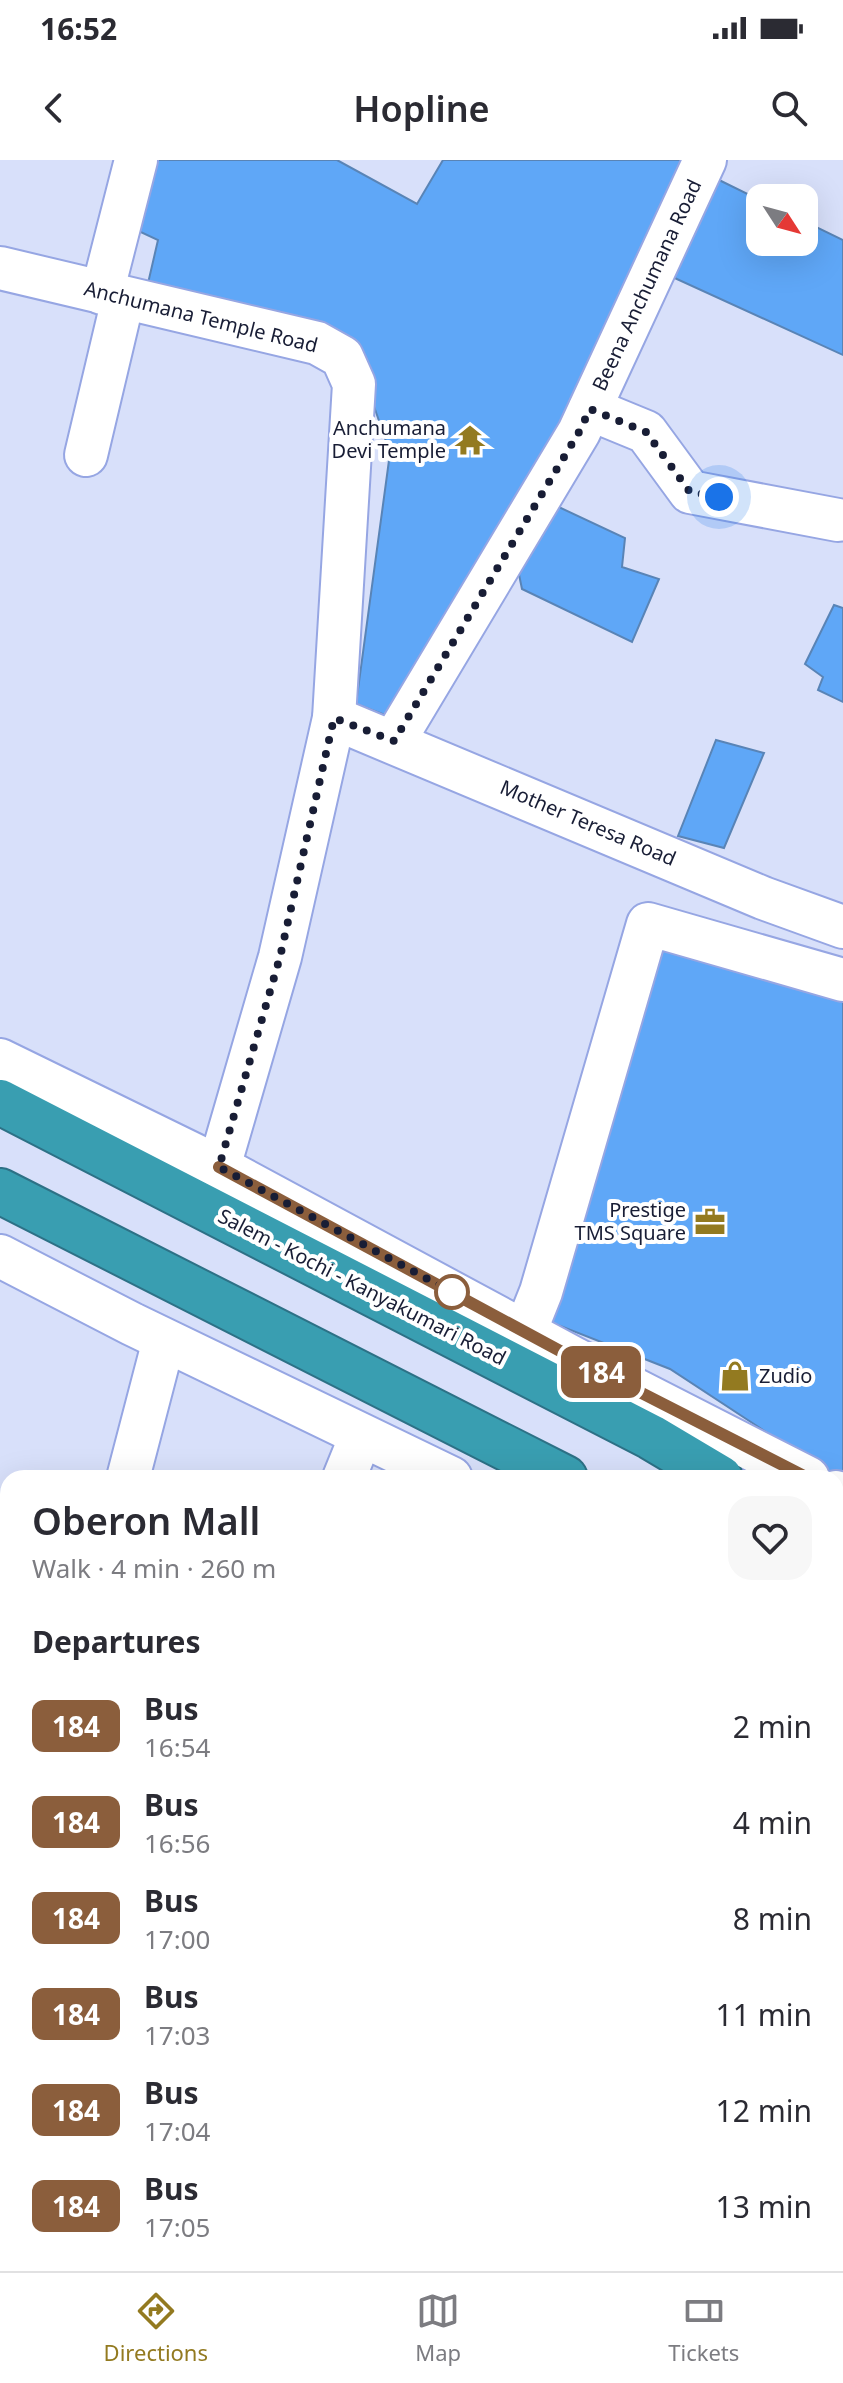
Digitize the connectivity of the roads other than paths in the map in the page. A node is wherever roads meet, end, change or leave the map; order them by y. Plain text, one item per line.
1 (136, 160) edge
2 (705, 160) edge
3 (0, 268) edge
4 (113, 296) junction
5 (590, 409) junction
6 (86, 455) dead end
7 (838, 520) dead end
8 (334, 718) junction
9 (394, 741) junction
10 (843, 927) edge
11 (843, 980) edge
12 (0, 1060) edge
13 (0, 1102) edge
14 (219, 1167) junction
15 (0, 1191) edge
16 (0, 1256) edge
17 (370, 1269) junction
18 (525, 1332) junction
19 (164, 1340) junction
20 (361, 1436) junction
21 (130, 1470) edge
22 (347, 1470) edge
23 (434, 1470) edge
24 (548, 1470) edge
25 (707, 1470) edge
26 (792, 1470) edge

1 - 4 street
2 - 5 street, Beena Anchumana Road
3 - 4 street, Anchumana Temple Road
4 - 6 street
4 - 8 street, Anchumana Temple Road
5 - 7 street
5 - 9 street, Beena Anchumana Road
8 - 9 street, Mother Teresa Road
8 - 14 street, Anchumana Temple Road
9 - 10 street, Mother Teresa Road
11 - 18 street
12 - 14 street
13 - 17 highway, Salem - Kochi - Kanyakumari Road
14 - 17 street
15 - 24 highway
16 - 19 street
17 - 18 street
17 - 25 highway, Salem - Kochi - Kanyakumari Road
18 - 26 street
19 - 20 street
19 - 21 street
20 - 22 street
20 - 23 street

